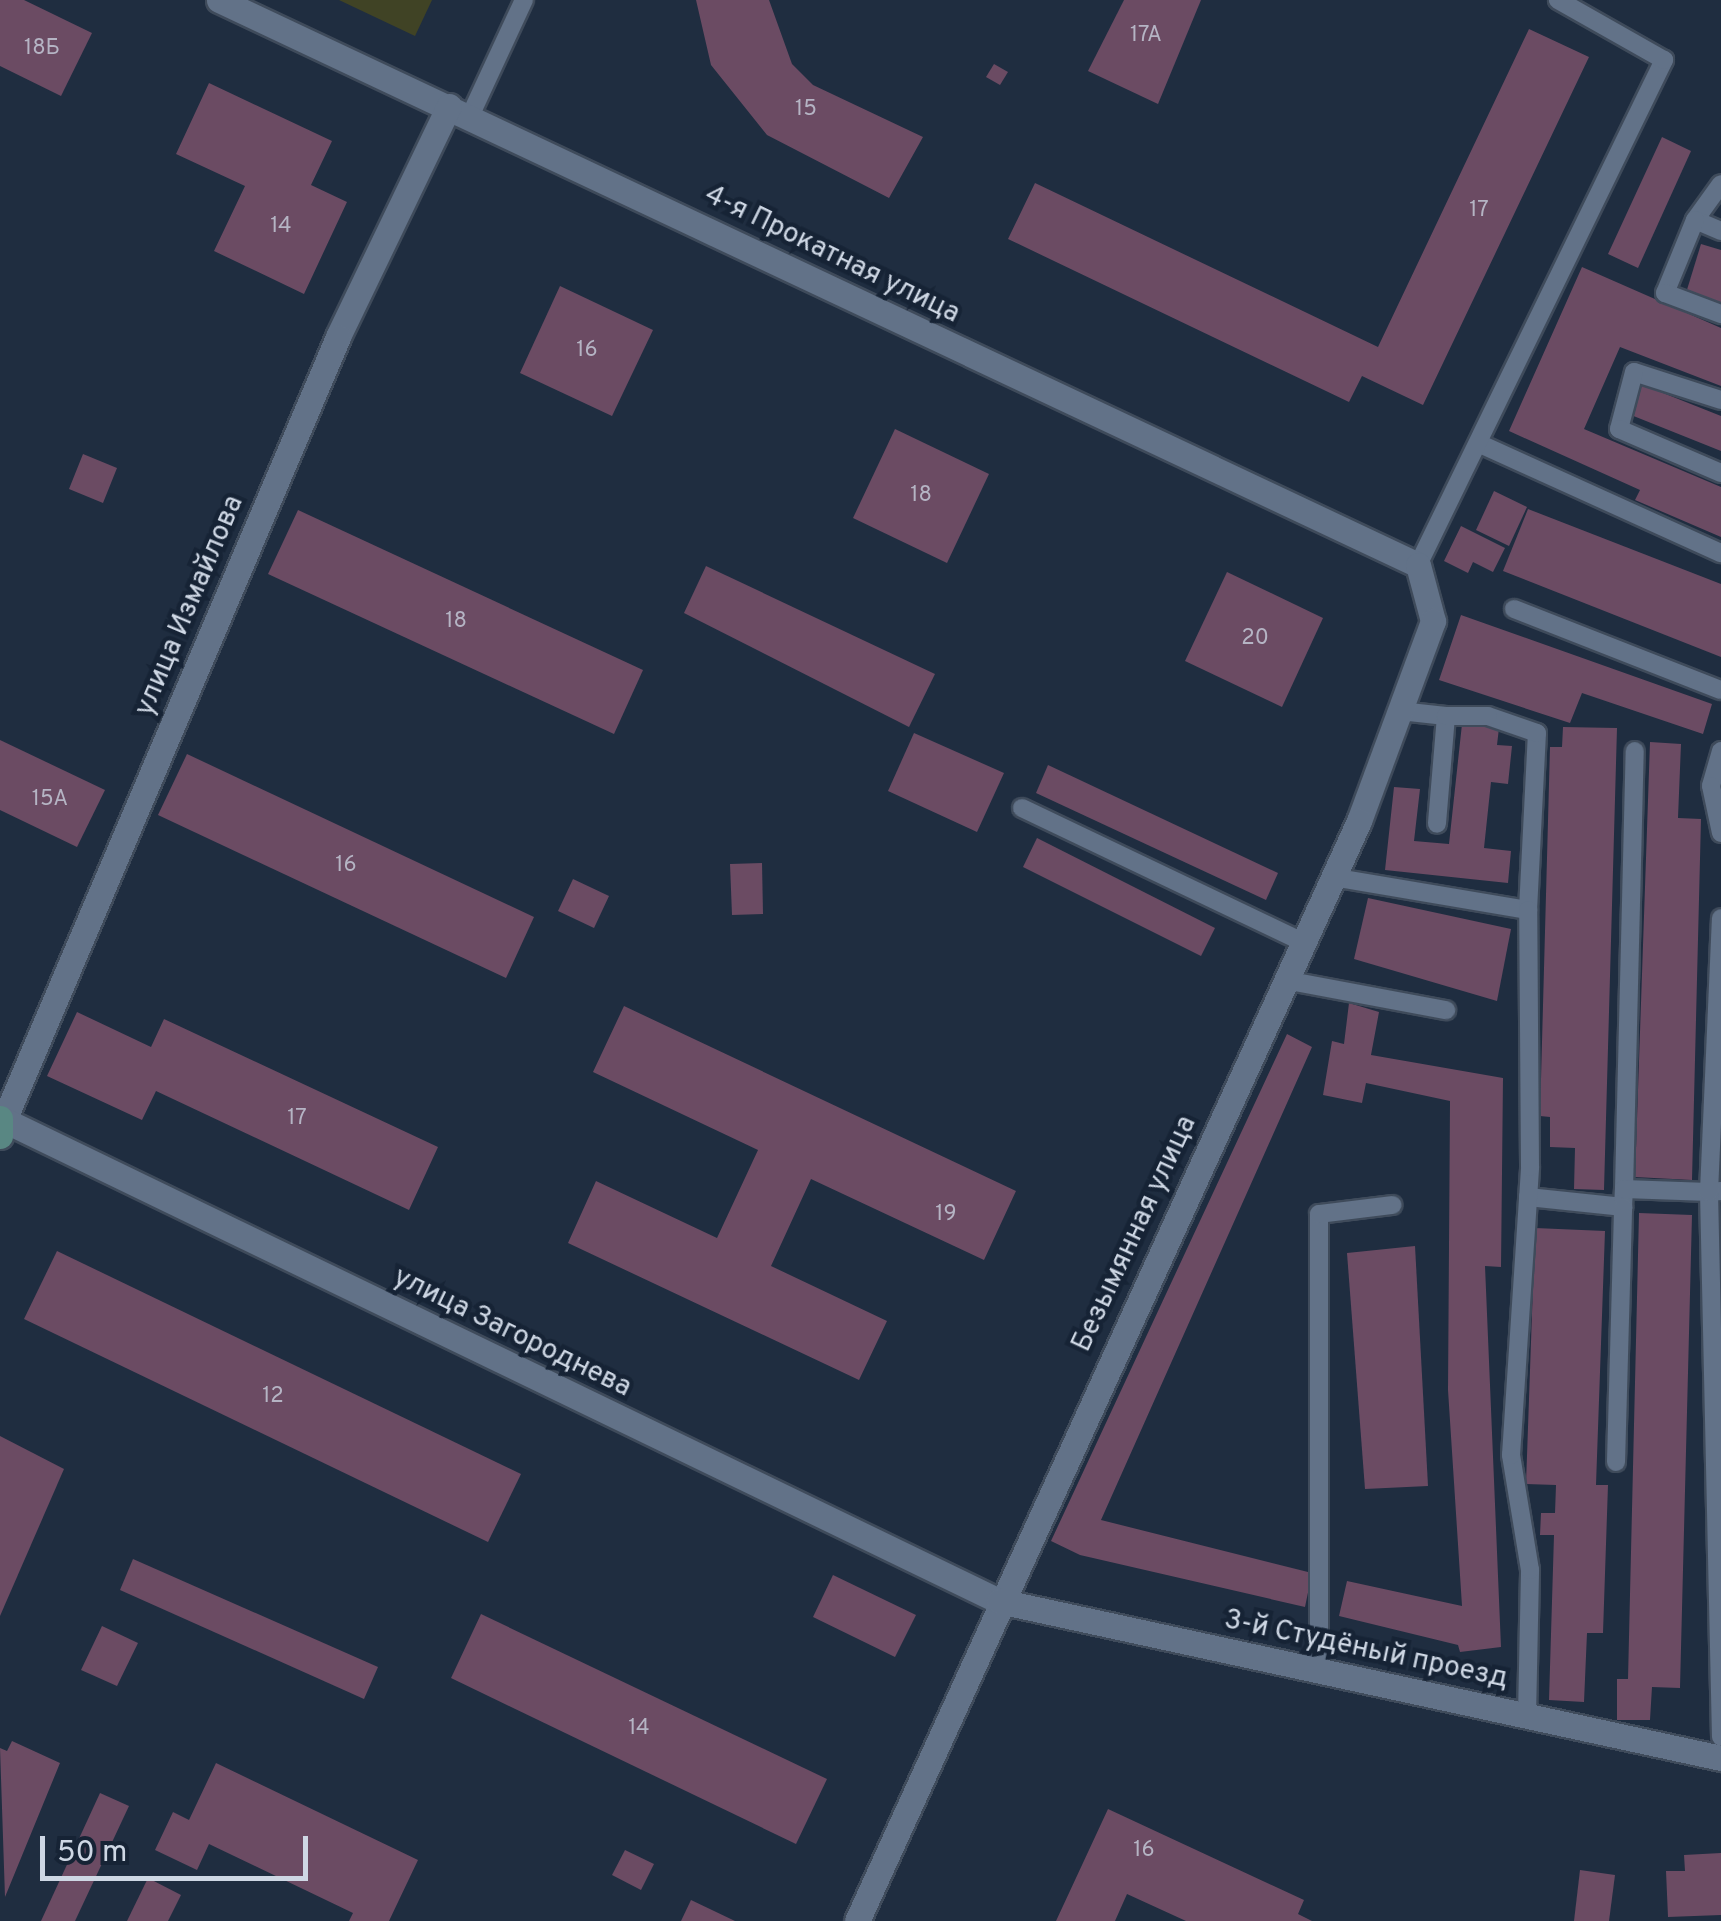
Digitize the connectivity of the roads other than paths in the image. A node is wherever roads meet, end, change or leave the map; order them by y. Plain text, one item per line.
1 (219, 0) edge
2 (524, 0) edge
3 (1558, 0) edge
4 (460, 110) junction
5 (1721, 184) edge
6 (1695, 220) junction
7 (1721, 231) edge
8 (1721, 314) edge
9 (1721, 400) edge
10 (1478, 444) junction
11 (1721, 473) edge
12 (1721, 553) edge
13 (1418, 565) junction
14 (1514, 609) dead end
15 (1721, 690) edge
16 (1400, 711) junction
17 (1446, 716) junction
18 (1635, 751) dead end
19 (1721, 751) edge
20 (1022, 808) dead end
21 (1437, 824) dead end
22 (1721, 832) edge
23 (1332, 877) junction
24 (1528, 910) junction
25 (1721, 918) edge
26 (1302, 942) junction
27 (1285, 980) junction
28 (1446, 1010) dead end
29 (1, 1125) edge
30 (1715, 1192) edge
31 (1528, 1197) junction
32 (1624, 1198) junction
33 (1392, 1205) dead end
34 (1616, 1462) dead end
35 (999, 1602) junction
36 (1319, 1670) junction
37 (1527, 1716) junction
38 (1721, 1737) edge
39 (1721, 1758) edge
40 (856, 1921) edge

1 - 4 street, 4-я Прокатная улица
2 - 4 lane
3 - 10 lane
4 - 13 street, 4-я Прокатная улица
4 - 29 street, улица Измайлова
5 - 6 lane
6 - 7 lane
6 - 8 lane
9 - 11 lane
10 - 12 lane
10 - 13 lane
13 - 16 street, Безымянная улица
14 - 15 lane
16 - 17 lane
16 - 23 street, Безымянная улица
17 - 21 lane
17 - 24 lane
18 - 32 lane
19 - 22 lane
20 - 26 lane
23 - 24 lane
23 - 26 street, Безымянная улица
24 - 31 lane
25 - 30 lane
26 - 27 street, Безымянная улица
27 - 28 lane
27 - 35 street, Безымянная улица
29 - 35 street, улица Загороднева
30 - 32 lane
30 - 38 lane
31 - 32 lane
31 - 37 lane
32 - 34 lane
33 - 36 lane
35 - 36 street, 3-й Студёный проезд
35 - 40 street, Безымянная улица
36 - 37 street, 3-й Студёный проезд
37 - 39 street, 3-й Студёный проезд

